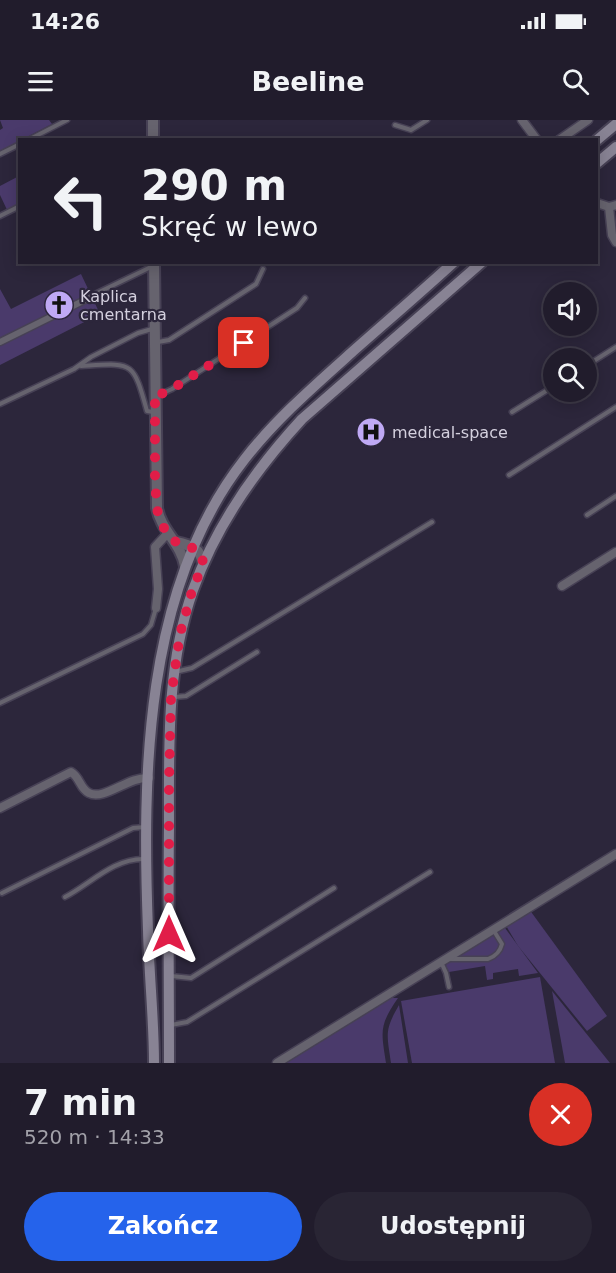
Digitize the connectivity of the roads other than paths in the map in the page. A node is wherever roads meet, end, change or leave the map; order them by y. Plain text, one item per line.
1 (67, 120) edge
2 (153, 120) edge
3 (427, 120) edge
4 (522, 120) edge
5 (584, 121) edge
6 (616, 124) edge
7 (395, 125) dead end
8 (32, 138) edge
9 (153, 138) edge
10 (536, 138) edge
11 (562, 138) edge
12 (598, 139) edge
13 (18, 145) edge
14 (616, 147) edge
15 (0, 154) edge
16 (598, 163) edge
17 (612, 206) edge
18 (18, 207) edge
19 (0, 216) edge
20 (616, 242) edge
21 (154, 264) edge
22 (452, 264) edge
23 (480, 264) edge
24 (263, 269) dead end
25 (93, 296) joint
26 (305, 298) dead end
27 (155, 328) junction
28 (0, 342) edge
29 (155, 342) junction
30 (616, 348) edge
31 (597, 359) edge
32 (80, 366) junction
33 (155, 393) junction
34 (543, 393) edge
35 (0, 404) edge
36 (616, 407) edge
37 (155, 412) junction
38 (512, 412) dead end
39 (509, 474) dead end
40 (616, 496) edge
41 (587, 515) dead end
42 (432, 522) dead end
43 (167, 534) junction
44 (176, 542) junction
45 (193, 547) junction
46 (616, 552) edge
47 (203, 564) junction
48 (185, 566) junction
49 (562, 586) dead end
50 (156, 609) joint
51 (257, 652) dead end
52 (174, 672) junction
53 (171, 697) junction
54 (0, 703) edge
55 (149, 778) junction
56 (169, 782) junction
57 (0, 808) edge
58 (147, 827) junction
59 (616, 854) edge
60 (147, 860) junction
61 (430, 872) dead end
62 (334, 888) dead end
63 (2, 893) dead end
64 (65, 897) dead end
65 (147, 912) junction
66 (169, 914) junction
67 (493, 929) junction
68 (443, 960) junction
69 (169, 975) junction
70 (449, 987) dead end
71 (169, 1025) junction
72 (154, 1063) edge
73 (170, 1063) edge
74 (277, 1063) edge

1 - 8 lane
2 - 9 street
3 - 7 lane
4 - 10 street
5 - 11 street
6 - 12 main road
13 - 15 lane
14 - 16 main road
17 - 20 street
18 - 19 lane
21 - 25 lane
21 - 27 street
22 - 45 main road
23 - 47 main road
24 - 29 lane
25 - 28 street
26 - 33 lane
27 - 29 street
27 - 32 lane
29 - 33 street
30 - 31 lane
32 - 35 lane
32 - 37 lane
33 - 37 street
34 - 38 lane
36 - 39 lane
37 - 43 street
40 - 41 lane
42 - 52 lane
43 - 44 street
43 - 50 street
44 - 45 street
44 - 48 street
45 - 47 street
45 - 48 main road
46 - 49 street
47 - 52 main road
48 - 55 main road
50 - 54 lane
51 - 53 lane
52 - 53 main road
53 - 56 main road
55 - 56 main road
55 - 57 street
55 - 58 main road
56 - 66 main road
58 - 60 main road
58 - 63 lane
59 - 67 street
60 - 64 lane
60 - 65 main road
61 - 71 lane
62 - 69 lane
65 - 66 main road
65 - 72 main road
66 - 69 main road
67 - 68 street
67 - 68 lane
68 - 70 lane
68 - 74 street
69 - 71 main road
71 - 73 main road

